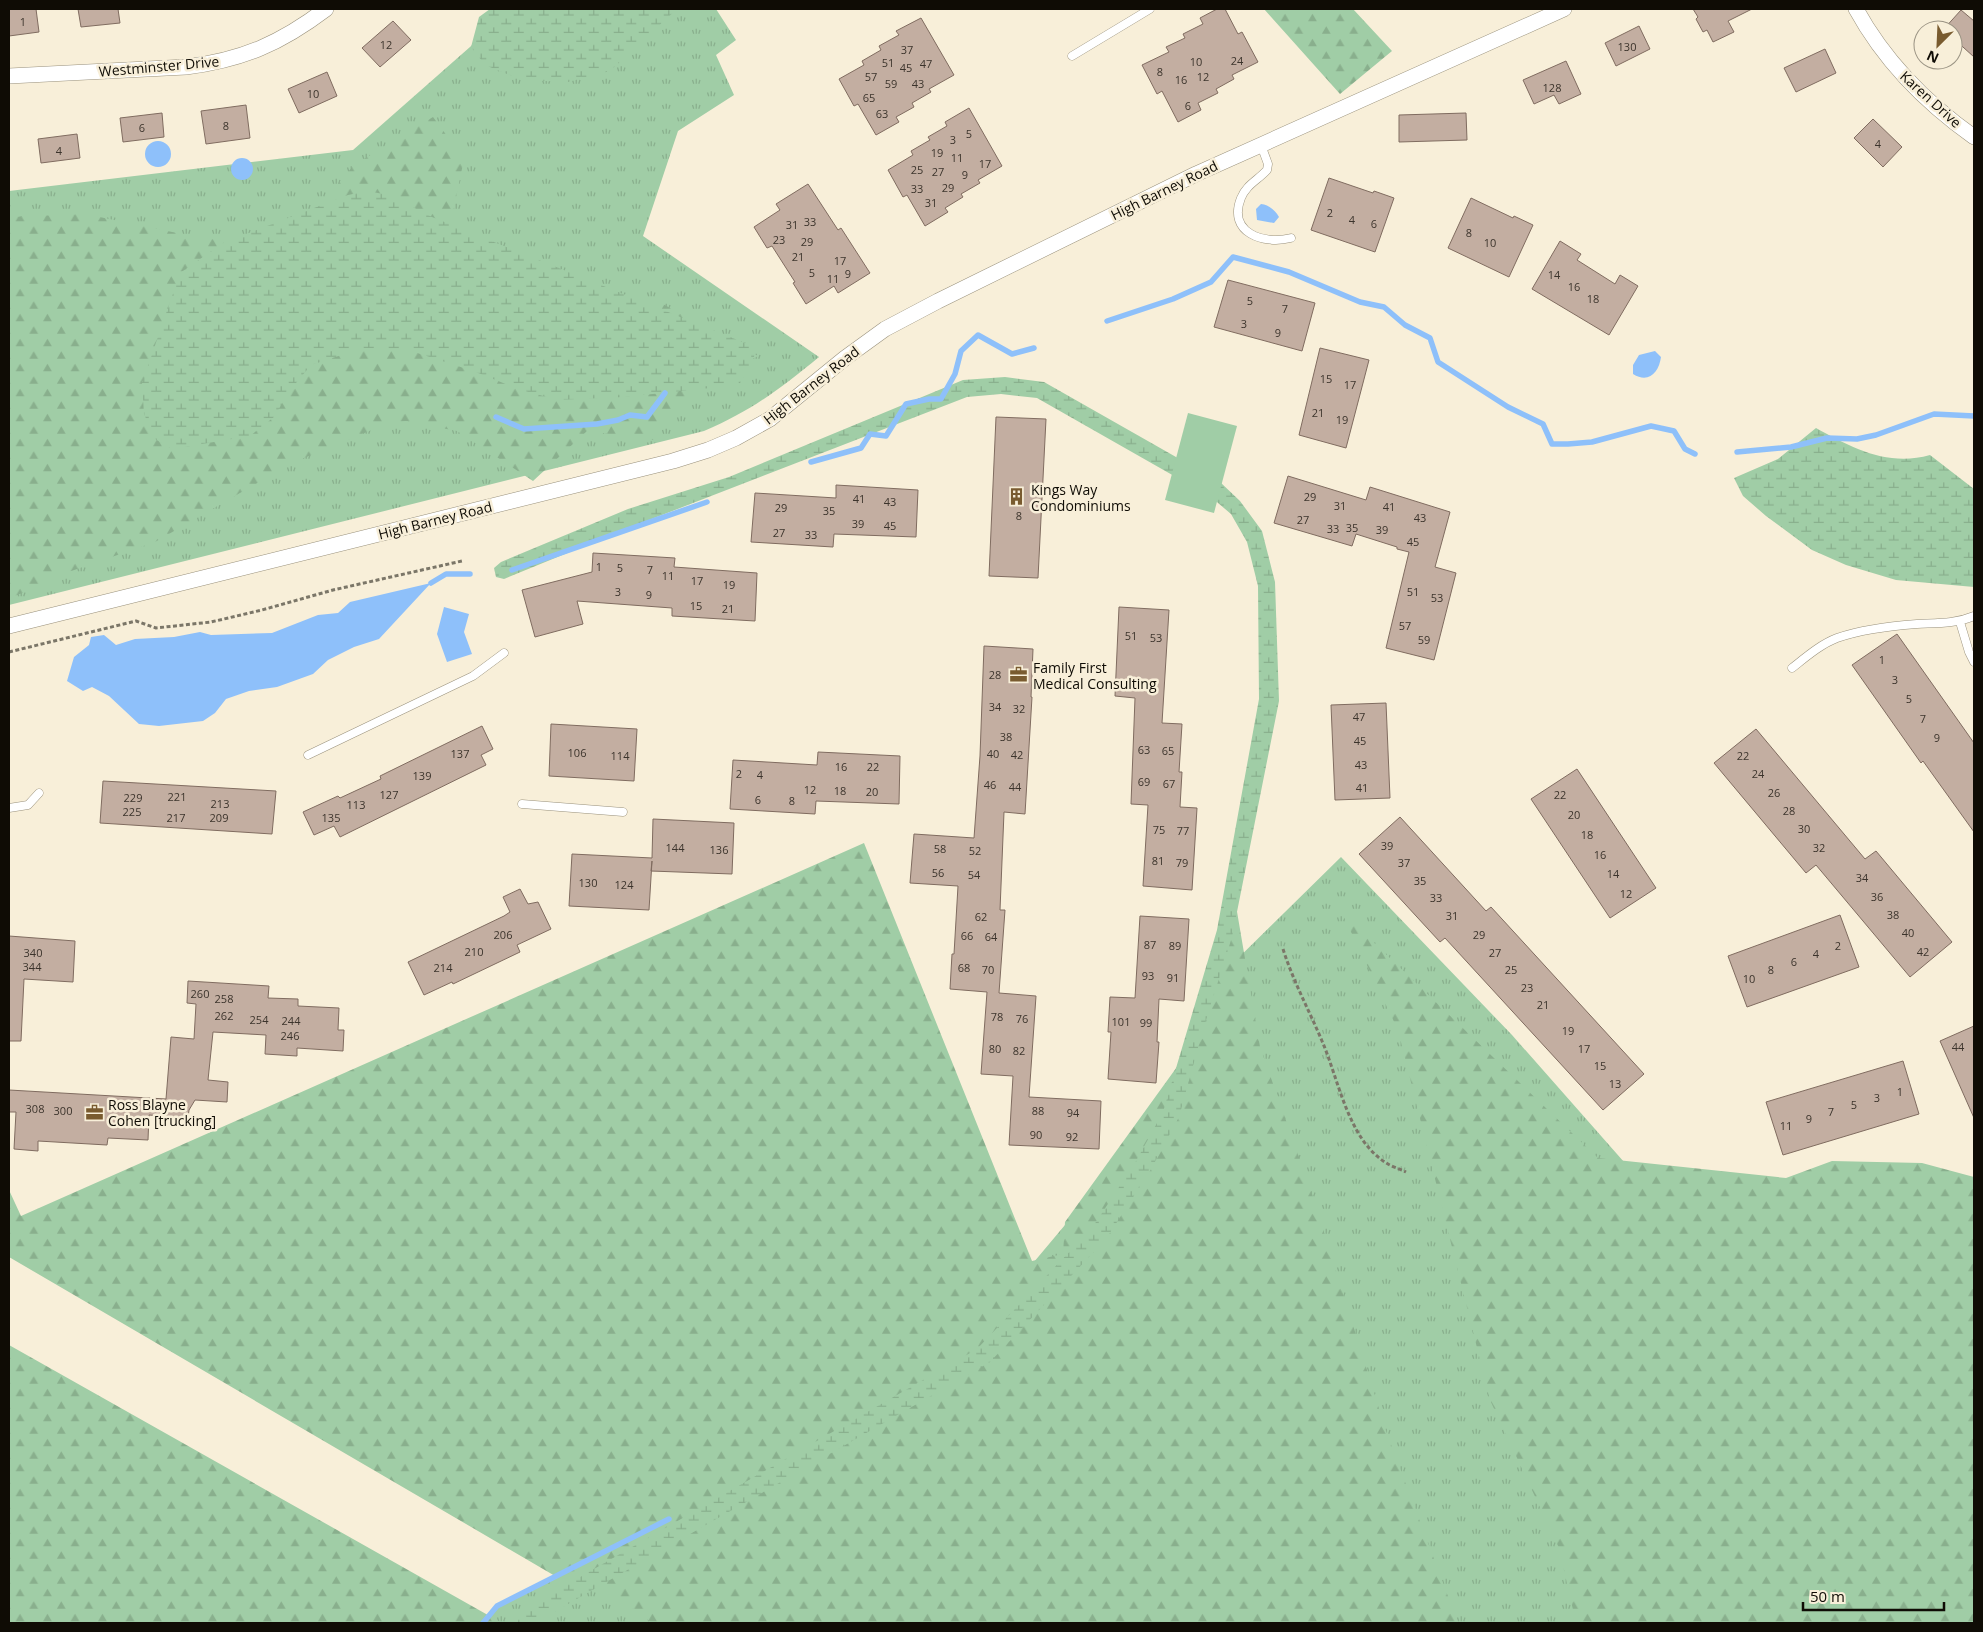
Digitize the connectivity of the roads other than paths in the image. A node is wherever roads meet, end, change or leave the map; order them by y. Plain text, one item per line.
1 (326, 9) edge
2 (1150, 9) edge
3 (1564, 9) edge
4 (1856, 9) edge
5 (1072, 56) dead end
6 (9, 76) edge
7 (1974, 137) edge
8 (1261, 145) junction
9 (1291, 238) dead end
10 (1974, 616) edge
11 (1960, 622) junction
12 (9, 626) edge
13 (504, 653) dead end
14 (1974, 662) edge
15 (1792, 668) dead end
16 (308, 755) dead end
17 (39, 793) dead end
18 (522, 804) dead end
19 (9, 808) edge
20 (623, 812) dead end

1 - 6 street, Westminster Drive
2 - 5 lane
3 - 8 street, High Barney Road
4 - 7 street, Karen Drive
8 - 9 lane
8 - 12 street, High Barney Road
10 - 11 lane
11 - 14 lane
11 - 15 lane
13 - 16 lane
17 - 19 lane
18 - 20 lane

